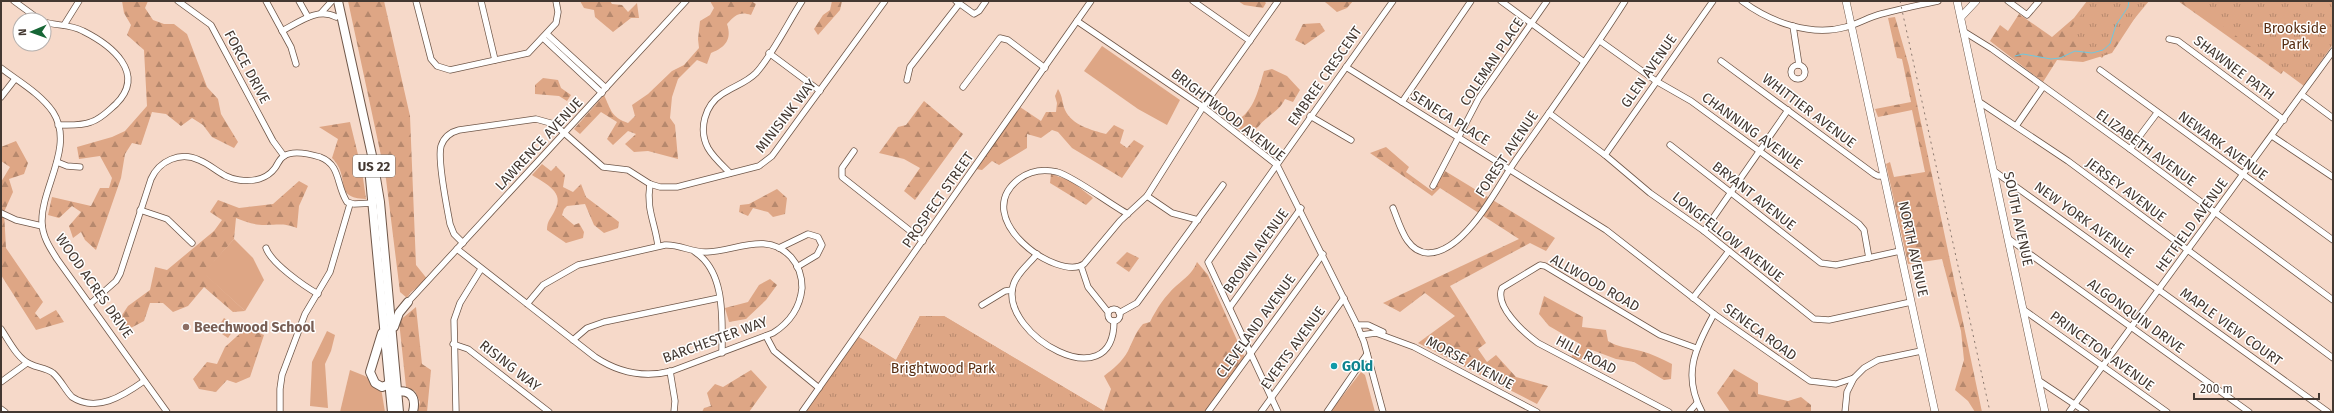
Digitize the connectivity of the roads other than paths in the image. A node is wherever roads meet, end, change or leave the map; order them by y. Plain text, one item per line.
1 (14, 1) edge
2 (79, 1) edge
3 (178, 1) edge
4 (266, 1) edge
5 (299, 1) edge
6 (332, 1) edge
7 (338, 1) edge
8 (416, 1) edge
9 (481, 1) edge
10 (556, 1) edge
11 (686, 1) edge
12 (802, 1) edge
13 (885, 1) edge
14 (986, 1) edge
15 (1091, 1) edge
16 (1193, 1) edge
17 (1278, 1) edge
18 (1393, 1) edge
19 (1471, 1) edge
20 (1501, 1) edge
21 (1548, 1) edge
22 (1625, 1) edge
23 (1713, 1) edge
24 (1742, 1) edge
25 (1846, 1) edge
26 (1938, 1) edge
27 (1957, 1) edge
28 (1976, 1) edge
29 (2008, 1) edge
30 (2039, 1) edge
31 (958, 2) edge
32 (29, 12) edge
33 (321, 13) junction
34 (308, 17) junction
35 (336, 17) junction
36 (1961, 18) junction
37 (1078, 21) junction
38 (52, 23) edge
39 (1532, 24) junction
40 (64, 25) junction
41 (1852, 25) junction
42 (1793, 26) junction
43 (282, 31) junction
44 (1963, 31) junction
45 (545, 36) junction
46 (2169, 39) dead end
47 (1250, 41) junction
48 (1600, 41) junction
49 (2333, 51) edge
50 (769, 53) junction
51 (2331, 58) edge
52 (495, 60) junction
53 (1721, 61) dead end
54 (1584, 62) junction
55 (296, 64) dead end
56 (1799, 65) dead end
57 (1, 68) edge
58 (1045, 68) junction
59 (1346, 68) junction
60 (2100, 70) dead end
61 (16, 79) junction
62 (907, 80) dead end
63 (1656, 81) junction
64 (963, 87) dead end
65 (2043, 87) junction
66 (604, 90) junction
67 (820, 91) junction
68 (2302, 95) junction
69 (1, 97) edge
70 (1978, 101) junction
71 (1402, 102) junction
72 (1203, 107) junction
73 (1788, 110) junction
74 (1549, 113) junction
75 (2157, 113) junction
76 (1310, 116) junction
77 (2333, 118) edge
78 (2284, 120) junction
79 (58, 125) junction
80 (2016, 126) junction
81 (565, 133) junction
82 (2272, 136) junction
83 (1458, 137) junction
84 (1351, 140) dead end
85 (1670, 145) dead end
86 (2130, 149) junction
87 (854, 151) dead end
88 (1760, 151) junction
89 (1605, 155) junction
90 (284, 156) junction
91 (57, 162) junction
92 (1277, 165) junction
93 (80, 166) dead end
94 (1509, 170) junction
95 (1994, 171) junction
96 (730, 173) junction
97 (2243, 175) junction
98 (1884, 176) junction
99 (2333, 177) edge
100 (650, 184) junction
101 (1223, 185) dead end
102 (1433, 186) dead end
103 (1731, 193) junction
104 (1147, 196) junction
105 (374, 203) junction
106 (350, 204) junction
107 (1301, 208) junction
108 (1393, 208) dead end
109 (140, 210) junction
110 (1, 213) edge
111 (2216, 213) junction
112 (1128, 214) junction
113 (1198, 220) junction
114 (42, 226) junction
115 (1602, 227) joint
116 (1704, 231) junction
117 (2009, 239) junction
118 (2333, 240) edge
119 (923, 241) junction
120 (192, 243) dead end
121 (463, 243) junction
122 (658, 246) junction
123 (266, 248) dead end
124 (779, 248) junction
125 (457, 249) junction
126 (1729, 251) junction
127 (1900, 251) junction
128 (2187, 251) junction
129 (695, 252) junction
130 (1037, 254) junction
131 (1323, 254) junction
132 (1870, 258) junction
133 (1081, 266) junction
134 (797, 267) junction
135 (482, 269) junction
136 (389, 290) junction
137 (1012, 290) junction
138 (2160, 290) junction
139 (318, 294) junction
140 (719, 298) junction
141 (1344, 298) junction
142 (1693, 298) junction
143 (2333, 300) edge
144 (408, 302) junction
145 (1911, 302) junction
146 (90, 304) junction
147 (527, 304) junction
148 (982, 305) dead end
149 (1502, 306) joint
150 (1230, 307) junction
151 (2024, 310) junction
152 (1108, 312) junction
153 (1119, 313) junction
154 (1714, 314) junction
155 (1114, 321) junction
156 (384, 322) junction
157 (1358, 325) junction
158 (2132, 327) junction
159 (1, 329) edge
160 (392, 334) junction
161 (1361, 335) junction
162 (766, 336) junction
163 (1391, 337) junction
164 (573, 340) junction
165 (453, 344) junction
166 (1696, 348) junction
167 (1250, 352) junction
168 (1921, 352) junction
169 (722, 353) junction
170 (1368, 354) junction
171 (2333, 358) edge
172 (28, 363) junction
173 (2104, 365) junction
174 (670, 371) junction
175 (1854, 378) junction
176 (2038, 380) junction
177 (144, 381) junction
178 (1, 382) edge
179 (1836, 384) junction
180 (393, 387) junction
181 (819, 388) junction
182 (1847, 392) junction
183 (1270, 399) junction
184 (1697, 403) junction
185 (2075, 404) junction
186 (1, 409) edge
187 (5, 412) edge
188 (167, 412) edge
189 (280, 412) edge
190 (392, 412) edge
191 (399, 412) edge
192 (413, 412) edge
193 (456, 412) edge
194 (549, 412) edge
195 (674, 412) edge
196 (802, 412) edge
197 (1208, 412) edge
198 (1261, 412) edge
199 (1278, 412) edge
200 (1327, 412) edge
201 (1383, 412) edge
202 (1537, 412) edge
203 (1669, 412) edge
204 (1689, 412) edge
205 (1702, 412) edge
206 (1845, 412) edge
207 (1934, 412) edge
208 (2045, 412) edge
209 (2069, 412) edge
210 (2086, 412) edge
211 (2167, 412) edge
212 (2249, 412) edge
213 (2328, 412) edge

1 - 32 street
2 - 40 street
3 - 90 street, FORCE DRIVE
4 - 43 street
5 - 34 street
6 - 33 street
6 - 35 highway, US 22
7 - 136 highway, US 22
8 - 52 street
9 - 52 street
10 - 45 street
11 - 66 street, LAWRENCE AVENUE
12 - 50 street
13 - 67 street, MINISINK WAY
14 - 31 street
15 - 37 street, PROSPECT STREET
16 - 47 street
17 - 47 street
18 - 59 street, EMBREE CRESCENT
19 - 71 street
20 - 39 street
21 - 39 street, COLEMAN PLACE
22 - 48 street, FOREST AVENUE
23 - 63 street, GLEN AVENUE
24 - 42 street
25 - 41 main road, NORTH AVENUE
26 - 41 street
27 - 36 main road, SOUTH AVENUE
28 - 36 main road
29 - 30 street
31 - 62 street
33 - 34 street
33 - 35 street
34 - 43 street
35 - 105 highway, US 22
36 - 44 main road, SOUTH AVENUE
37 - 58 street, PROSPECT STREET
37 - 72 street, BRIGHTWOOD AVENUE
38 - 40 street
39 - 54 street
39 - 83 street, COLEMAN PLACE
40 - 79 street
41 - 42 street
41 - 98 main road, NORTH AVENUE
42 - 56 street
43 - 55 street
44 - 65 street, ELIZABETH AVENUE
44 - 70 main road, SOUTH AVENUE
45 - 52 street
45 - 66 street
46 - 78 street, SHAWNEE PATH
47 - 72 street
48 - 54 street, FOREST AVENUE
48 - 63 street, CHANNING AVENUE
49 - 51 street, HETFIELD AVENUE
50 - 67 street
50 - 96 street
51 - 68 street, HETFIELD AVENUE
53 - 73 street, WHITTIER AVENUE
54 - 74 street, FOREST AVENUE
57 - 61 street, WOOD ACRES DRIVE
58 - 64 street
58 - 119 street, PROSPECT STREET
59 - 71 street, SENECA PLACE
59 - 76 street, EMBREE CRESCENT
60 - 75 street, NEWARK AVENUE
61 - 69 street
61 - 79 street, WOOD ACRES DRIVE
63 - 88 street, CHANNING AVENUE
63 - 89 street, GLEN AVENUE
65 - 80 street
65 - 86 street, ELIZABETH AVENUE
66 - 81 street, LAWRENCE AVENUE
67 - 96 street, MINISINK WAY
68 - 77 street
68 - 78 street, HETFIELD AVENUE
70 - 80 street, JERSEY AVENUE
70 - 95 main road, SOUTH AVENUE
71 - 83 street, SENECA PLACE
72 - 92 street, BRIGHTWOOD AVENUE
72 - 104 street
73 - 88 street
73 - 98 street, WHITTIER AVENUE
74 - 89 street, LONGFELLOW AVENUE
74 - 94 street, FOREST AVENUE
75 - 86 street
75 - 97 street, NEWARK AVENUE
76 - 84 street
76 - 92 street, EMBREE CRESCENT
78 - 82 street, HETFIELD AVENUE
79 - 91 street, WOOD ACRES DRIVE
80 - 128 street, JERSEY AVENUE
81 - 100 street, MINISINK WAY
81 - 121 street, LAWRENCE AVENUE
81 - 121 street, MINISINK WAY
82 - 97 street, HETFIELD AVENUE
82 - 99 street
83 - 94 street, SENECA PLACE
83 - 102 street, COLEMAN PLACE
85 - 103 street, BRYANT AVENUE
86 - 111 street, ELIZABETH AVENUE
87 - 119 street
88 - 103 street
88 - 132 street, CHANNING AVENUE
89 - 116 street, LONGFELLOW AVENUE
90 - 106 street
90 - 109 street
91 - 93 street
91 - 114 street, WOOD ACRES DRIVE
92 - 107 street, BRIGHTWOOD AVENUE
92 - 150 street, EMBREE CRESCENT
94 - 108 street, FOREST AVENUE
94 - 115 street, SENECA PLACE
95 - 117 main road, SOUTH AVENUE
95 - 138 street, NEW YORK AVENUE
96 - 100 street, MINISINK WAY
97 - 111 street, HETFIELD AVENUE
97 - 118 street, NEWARK AVENUE
98 - 127 main road, NORTH AVENUE
100 - 122 street
101 - 113 street
103 - 116 street
103 - 132 street, BRYANT AVENUE
104 - 112 street
104 - 113 street
105 - 106 street
105 - 156 highway, US 22
106 - 139 street
107 - 131 street, BRIGHTWOOD AVENUE
107 - 150 street, BROWN AVENUE
109 - 120 street
109 - 146 street
110 - 114 street
111 - 128 street, HETFIELD AVENUE
111 - 143 street, ELIZABETH AVENUE
112 - 130 street
112 - 133 street
113 - 153 street
114 - 146 street, WOOD ACRES DRIVE
115 - 142 street, SENECA ROAD
116 - 126 street, LONGFELLOW AVENUE
117 - 151 main road, SOUTH AVENUE
117 - 158 street, ALGONQUIN DRIVE
119 - 181 street, PROSPECT STREET
121 - 125 street, LAWRENCE AVENUE
122 - 129 street, BARCHESTER WAY
122 - 147 street, BARCHESTER WAY
123 - 139 street
124 - 129 street, BARCHESTER WAY
124 - 134 street, BARCHESTER WAY
124 - 134 street
125 - 135 street, BARCHESTER WAY
125 - 144 street, LAWRENCE AVENUE
126 - 142 street
126 - 145 street, LONGFELLOW AVENUE
127 - 132 street
127 - 145 main road, NORTH AVENUE
128 - 138 street, HETFIELD AVENUE
128 - 171 street, JERSEY AVENUE
129 - 140 street
130 - 133 street
130 - 137 street
131 - 141 street, BRIGHTWOOD AVENUE
131 - 167 street, CLEVELAND AVENUE
133 - 152 street
134 - 162 street, BARCHESTER WAY
135 - 147 street, BARCHESTER WAY
135 - 165 street
136 - 144 highway
136 - 160 highway, US 22
137 - 148 street
137 - 155 street
138 - 158 street, HETFIELD AVENUE
138 - 213 street, MAPLE VIEW COURT
139 - 189 street
140 - 164 street
140 - 169 street
141 - 157 street, BRIGHTWOOD AVENUE
141 - 183 street, EVERTS AVENUE
142 - 154 street, SENECA ROAD
144 - 160 highway
145 - 168 main road, NORTH AVENUE
146 - 177 street, WOOD ACRES DRIVE
147 - 164 street, BARCHESTER WAY
149 - 166 street, ALLWOOD ROAD
149 - 203 street, HILL ROAD
150 - 167 street
151 - 173 street, PRINCETON AVENUE
151 - 176 main road, SOUTH AVENUE
152 - 153 street
152 - 155 street
153 - 155 street
154 - 166 street
154 - 179 street, SENECA ROAD
156 - 180 highway, US 22
156 - 180 highway
157 - 161 street, BRIGHTWOOD AVENUE
157 - 163 street, MORSE AVENUE
158 - 173 street, HETFIELD AVENUE
158 - 212 street, ALGONQUIN DRIVE
159 - 172 street
160 - 180 highway, US 22
161 - 163 street, MORSE AVENUE
161 - 170 street, BRIGHTWOOD AVENUE
162 - 169 street, BARCHESTER WAY
162 - 181 street
163 - 202 street, MORSE AVENUE
164 - 174 street, BARCHESTER WAY
165 - 193 street
165 - 194 street, RISING WAY
166 - 184 street
167 - 183 street
167 - 197 street, CLEVELAND AVENUE
168 - 175 street, SENECA ROAD
168 - 207 main road, NORTH AVENUE
169 - 174 street, BARCHESTER WAY
170 - 200 street
170 - 201 street, BRIGHTWOOD AVENUE
172 - 177 street
172 - 178 street
173 - 185 street, HETFIELD AVENUE
173 - 211 street, PRINCETON AVENUE
174 - 195 street
175 - 179 street, SENECA ROAD
175 - 182 street
176 - 185 street
176 - 208 main road, SOUTH AVENUE
177 - 188 street, WOOD ACRES DRIVE
179 - 182 street
180 - 190 highway, US 22
180 - 191 highway, US 22
180 - 192 highway
181 - 196 street, PROSPECT STREET
182 - 206 street
183 - 198 street, EVERTS AVENUE
183 - 199 street
184 - 204 street
184 - 205 street
185 - 209 street, HETFIELD AVENUE
185 - 210 street
186 - 187 street

